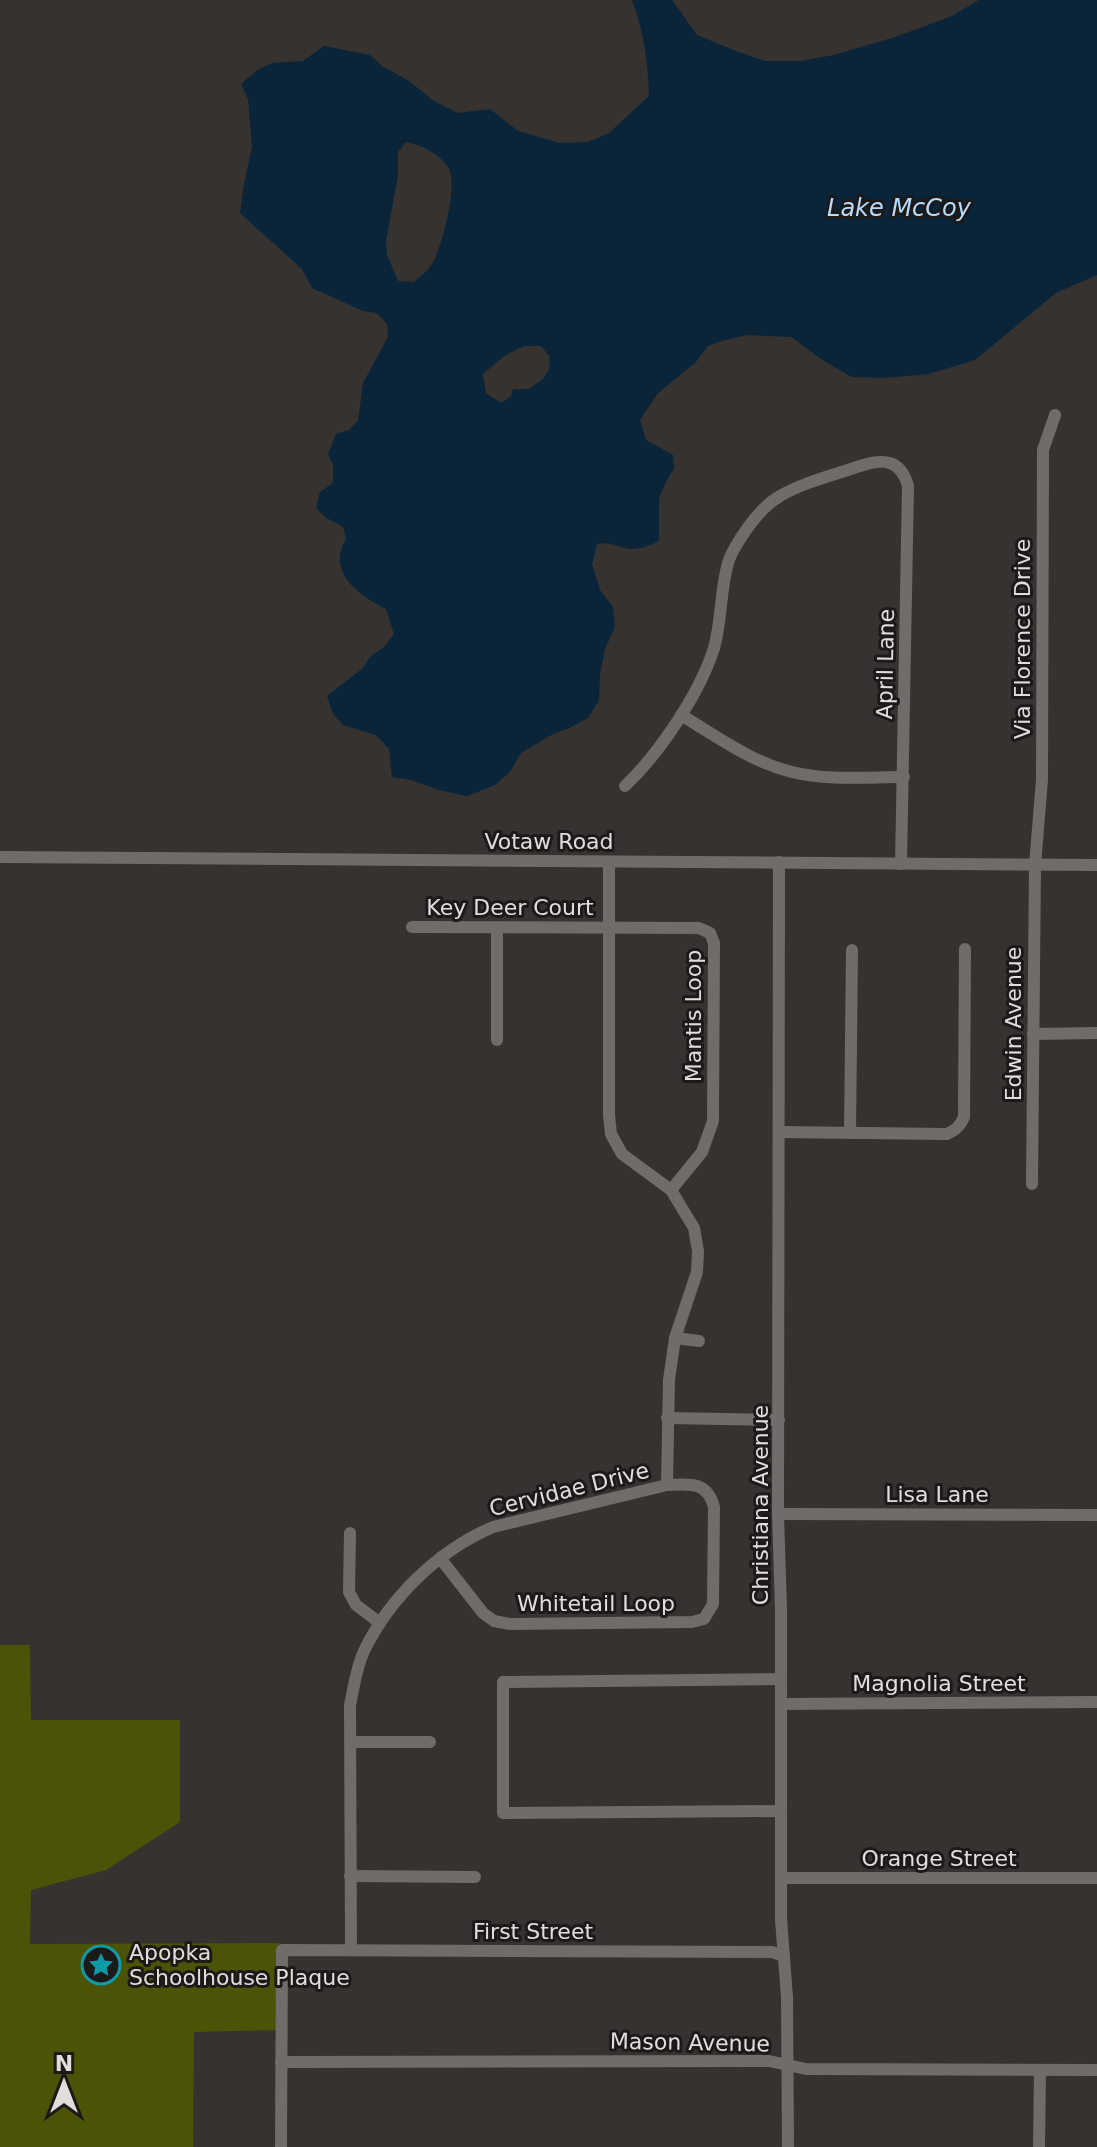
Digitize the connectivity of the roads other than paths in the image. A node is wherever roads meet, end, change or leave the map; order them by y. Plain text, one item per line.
1 (1055, 415) dead end
2 (681, 715) junction
3 (904, 777) junction
4 (625, 786) dead end
5 (0, 857) edge
6 (609, 862) junction
7 (779, 862) junction
8 (901, 864) junction
9 (1035, 865) junction
10 (1097, 865) edge
11 (412, 927) dead end
12 (497, 927) junction
13 (609, 928) junction
14 (965, 949) dead end
15 (852, 950) dead end
16 (1097, 1033) edge
17 (1033, 1034) junction
18 (497, 1040) dead end
19 (779, 1132) junction
20 (850, 1133) junction
21 (1032, 1184) dead end
22 (671, 1190) junction
23 (675, 1338) junction
24 (699, 1341) dead end
25 (667, 1418) junction
26 (779, 1420) junction
27 (667, 1485) junction
28 (778, 1514) junction
29 (1097, 1515) edge
30 (350, 1533) dead end
31 (440, 1558) junction
32 (380, 1623) junction
33 (781, 1679) junction
34 (1097, 1702) edge
35 (781, 1704) junction
36 (351, 1742) junction
37 (430, 1742) dead end
38 (780, 1811) junction
39 (350, 1876) junction
40 (475, 1877) dead end
41 (781, 1878) junction
42 (1097, 1878) edge
43 (351, 1950) junction
44 (784, 1956) junction
45 (281, 2062) junction
46 (788, 2065) junction
47 (1040, 2070) junction
48 (1097, 2070) edge
49 (281, 2147) edge
50 (788, 2147) edge
51 (1039, 2147) edge

1 - 9 street, Via Florence Drive
2 - 3 street
2 - 3 street, April Lane
2 - 4 street
3 - 8 street, April Lane
5 - 6 street, Votaw Road
6 - 7 street, Votaw Road
6 - 13 street, Cervidae Drive
7 - 8 street, Votaw Road
7 - 19 street, Christiana Avenue
8 - 9 street, Votaw Road
9 - 10 street, Votaw Road
9 - 17 street, Edwin Avenue
11 - 12 street, Key Deer Court
12 - 13 street, Key Deer Court
12 - 18 street
13 - 22 street, Cervidae Drive
13 - 22 street, Mantis Loop
14 - 20 street
15 - 20 street
16 - 17 street
17 - 21 street, Edwin Avenue
19 - 20 street
19 - 26 street, Christiana Avenue
22 - 23 street, Cervidae Drive
23 - 24 street
23 - 25 street, Cervidae Drive
25 - 26 street
25 - 27 street, Cervidae Drive
26 - 28 street, Christiana Avenue
27 - 31 street, Cervidae Drive
27 - 31 street, Whitetail Loop
28 - 29 street, Lisa Lane
28 - 33 street, Christiana Avenue
30 - 32 street
31 - 32 street, Cervidae Drive
32 - 36 street, Cervidae Drive
33 - 35 street, Christiana Avenue
33 - 38 street
34 - 35 street, Magnolia Street
35 - 38 street, Christiana Avenue
36 - 37 street
36 - 39 street, Cervidae Drive
38 - 41 street, Christiana Avenue
39 - 40 street
39 - 43 street, Cervidae Drive
41 - 42 street, Orange Street
41 - 44 street, Christiana Avenue
43 - 44 street, First Street
43 - 45 street, First Street
44 - 46 street, Christiana Avenue
45 - 46 street, Mason Avenue
45 - 49 street
46 - 47 street, Mason Avenue
46 - 50 street, Christiana Avenue
47 - 48 street, Mason Avenue
47 - 51 street

